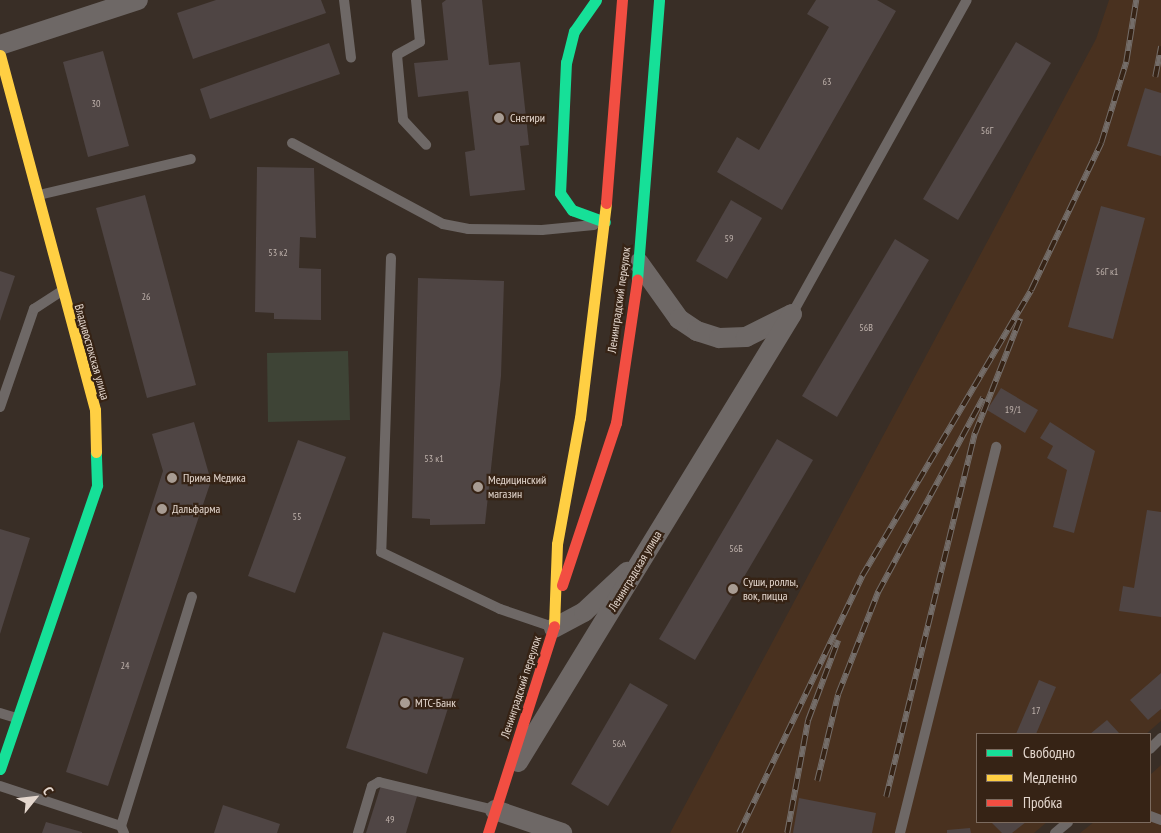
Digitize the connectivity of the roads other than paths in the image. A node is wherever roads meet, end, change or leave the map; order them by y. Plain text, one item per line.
1 (138, 0) edge
2 (344, 0) edge
3 (416, 0) edge
4 (596, 0) edge
5 (622, 0) edge
6 (659, 0) edge
7 (966, 0) edge
8 (0, 45) edge
9 (0, 55) edge
10 (351, 58) dead end
11 (292, 143) dead end
12 (426, 145) dead end
13 (191, 159) dead end
14 (36, 196) junction
15 (604, 222) junction
16 (391, 258) dead end
17 (639, 263) junction
18 (60, 292) junction
19 (792, 314) junction
20 (0, 407) edge
21 (996, 447) dead end
22 (645, 555) junction
23 (558, 593) junction
24 (192, 597) dead end
25 (554, 628) junction
26 (0, 713) edge
27 (16, 718) junction
28 (1161, 738) edge
29 (1151, 748) edge
30 (0, 769) edge
31 (0, 786) edge
32 (503, 788) junction
33 (495, 810) junction
34 (1067, 823) edge
35 (122, 829) edge
36 (358, 833) edge
37 (488, 833) edge
38 (562, 833) edge
39 (900, 833) edge
40 (1055, 833) edge

1 - 8 street
2 - 10 lane
3 - 12 lane
4 - 15 main road
5 - 15 main road, Ленинградский переулок
6 - 17 main road, Ленинградский переулок
7 - 19 lane
9 - 14 main road, Владивостокская улица
11 - 15 lane
13 - 14 lane
14 - 18 main road, Владивостокская улица
15 - 23 main road, Ленинградский переулок
16 - 25 lane
17 - 19 street
17 - 23 main road, Ленинградский переулок
18 - 20 lane
18 - 27 main road, Владивостокская улица
19 - 22 street, Ленинградская улица
21 - 39 lane
22 - 25 street
22 - 32 street, Ленинградская улица
23 - 25 main road, Ленинградский переулок
24 - 35 lane
25 - 32 main road, Ленинградский переулок
26 - 27 lane
27 - 30 main road, Владивостокская улица
28 - 29 lane
31 - 35 lane
32 - 33 main road, Ленинградская улица
33 - 36 lane
33 - 37 main road, Ленинградская улица
33 - 38 street
34 - 40 lane

